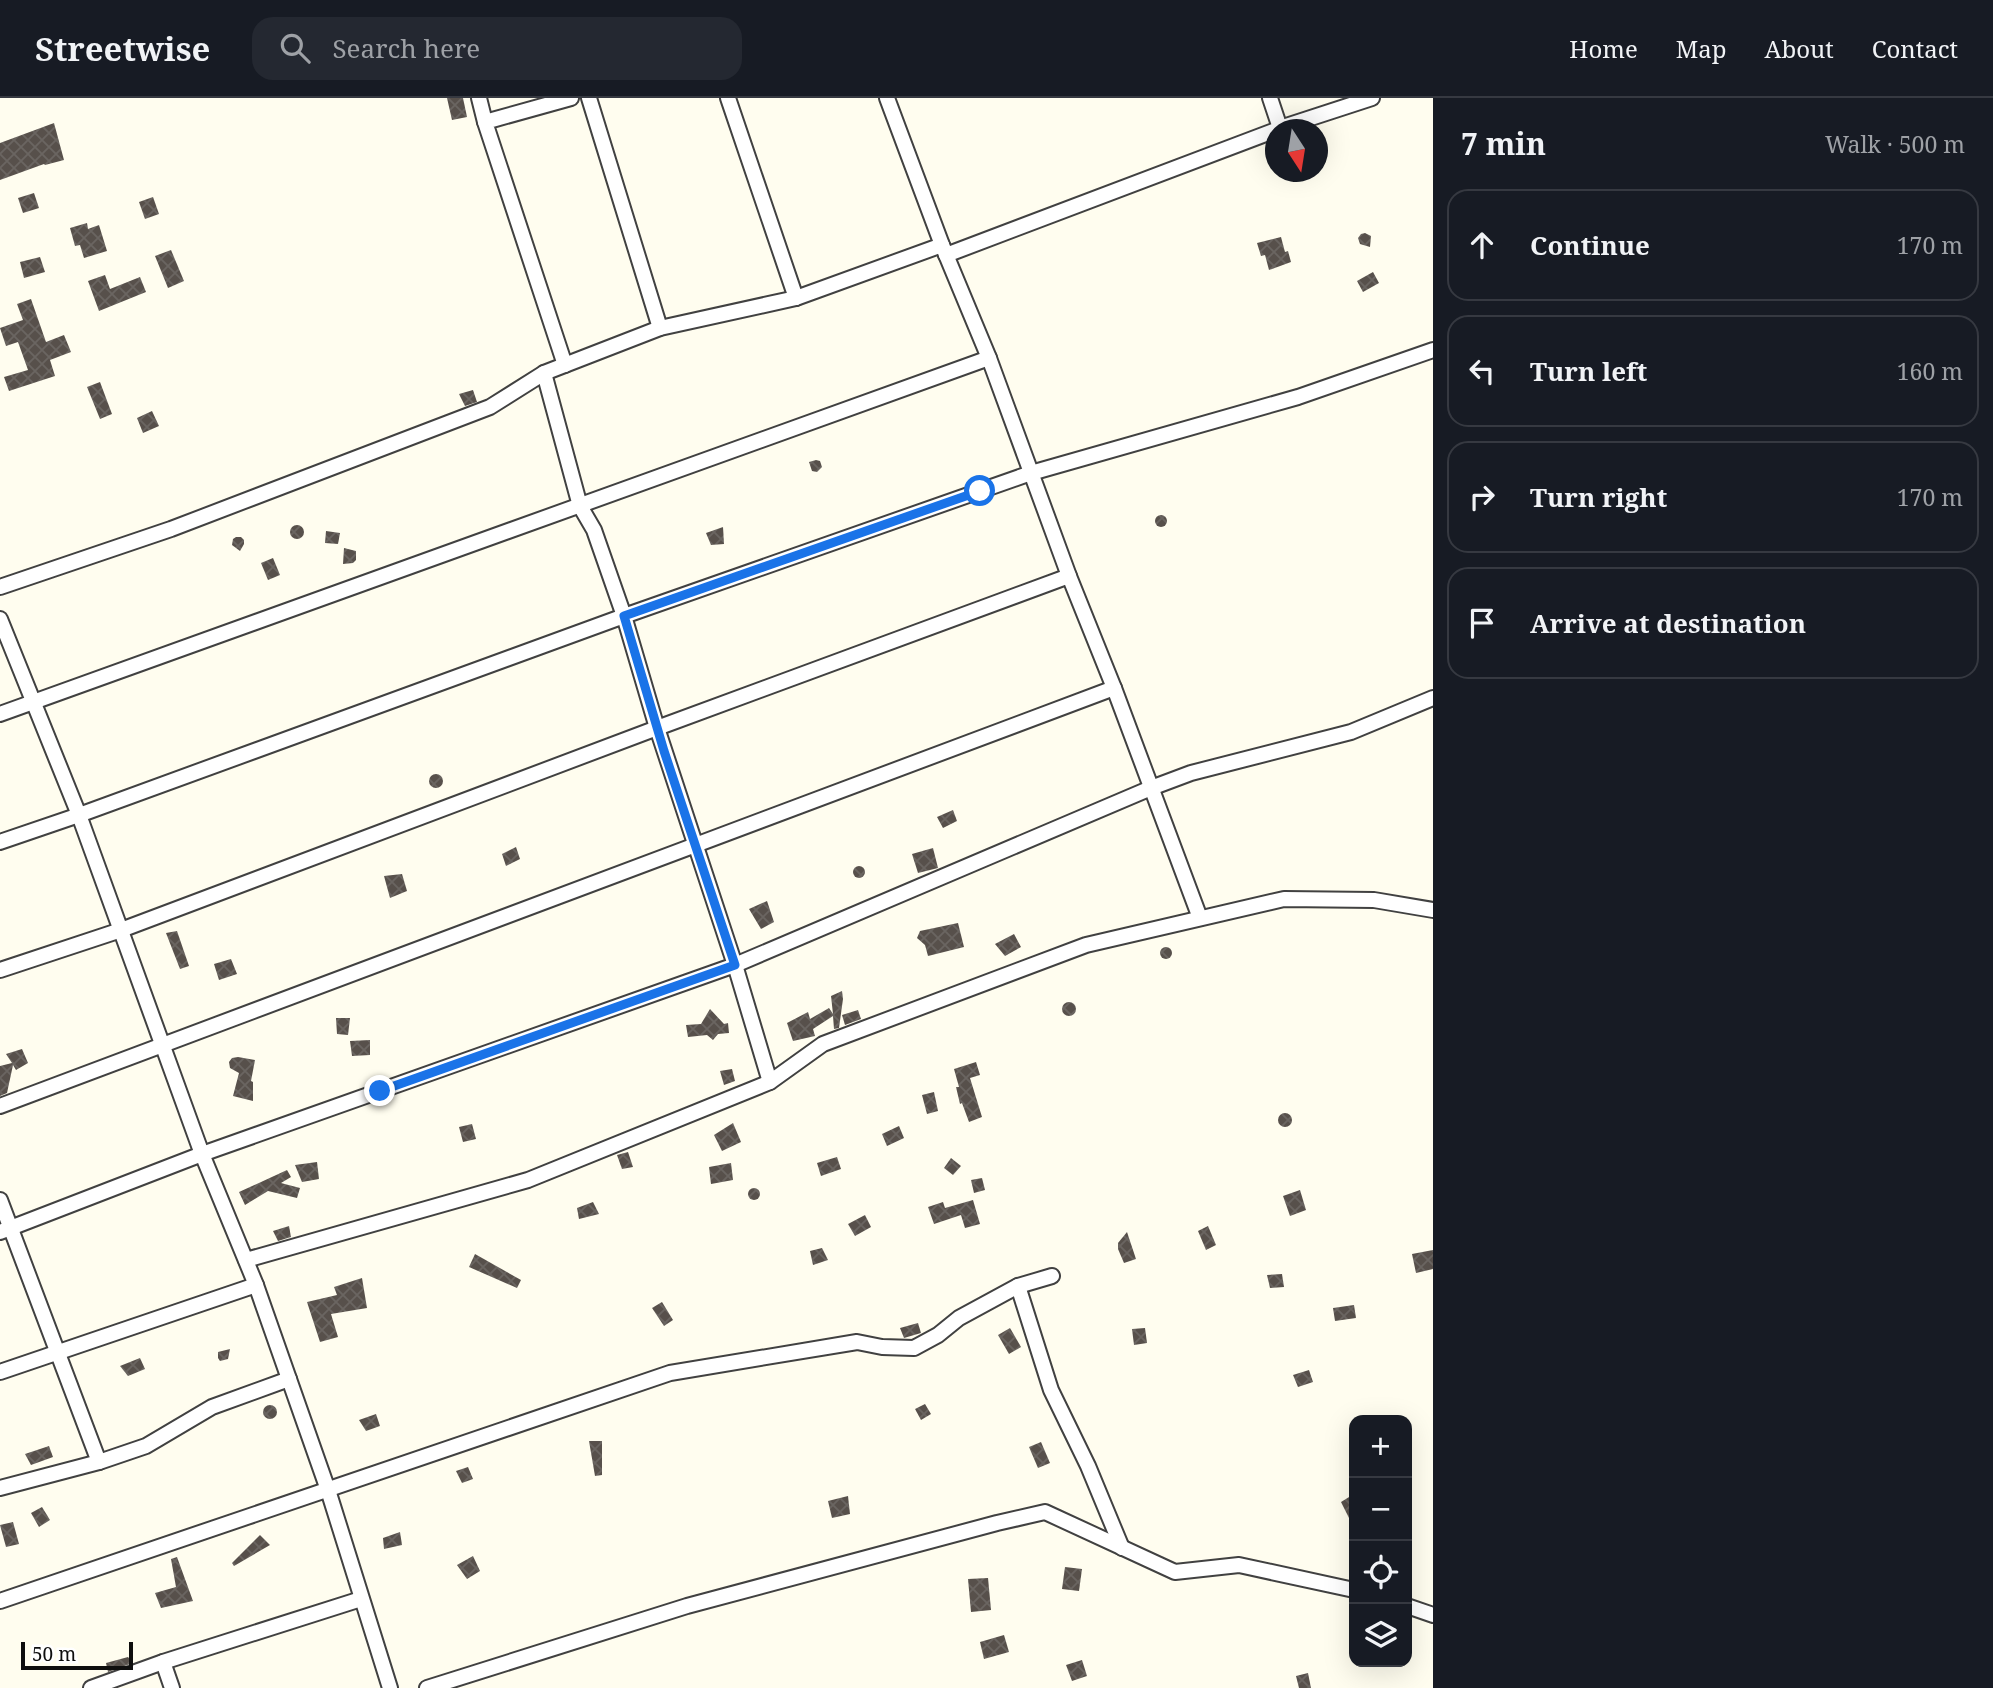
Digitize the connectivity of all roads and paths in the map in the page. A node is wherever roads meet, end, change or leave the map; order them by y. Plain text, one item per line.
1 (479, 98) edge
2 (570, 98) edge
3 (589, 98) edge
4 (728, 98) edge
5 (887, 98) edge
6 (1270, 98) edge
7 (1372, 98) edge
8 (1275, 119) edge
9 (1308, 119) edge
10 (485, 122) junction
11 (1265, 133) edge
12 (944, 250) junction
13 (796, 298) junction
14 (660, 328) junction
15 (1433, 350) edge
16 (989, 358) junction
17 (565, 365) junction
18 (544, 373) junction
19 (1031, 473) junction
20 (580, 506) junction
21 (1069, 576) junction
22 (0, 587) edge
23 (624, 616) junction
24 (0, 619) edge
25 (1114, 688) junction
26 (1433, 698) edge
27 (33, 701) junction
28 (0, 714) edge
29 (657, 728) junction
30 (1152, 788) junction
31 (79, 815) junction
32 (0, 842) edge
33 (694, 845) junction
34 (1433, 909) edge
35 (1200, 918) junction
36 (121, 930) junction
37 (735, 965) junction
38 (0, 970) edge
39 (163, 1044) junction
40 (770, 1082) junction
41 (0, 1106) edge
42 (202, 1154) junction
43 (0, 1200) edge
44 (5, 1230) edge
45 (246, 1260) junction
46 (1052, 1276) dead end
47 (257, 1285) junction
48 (1018, 1286) junction
49 (57, 1352) junction
50 (0, 1371) edge
51 (289, 1379) junction
52 (99, 1462) junction
53 (0, 1488) edge
54 (328, 1490) junction
55 (1122, 1548) junction
56 (1349, 1589) edge
57 (361, 1600) junction
58 (0, 1601) edge
59 (1412, 1608) edge
60 (1433, 1615) edge
61 (163, 1662) junction
62 (91, 1688) edge
63 (172, 1688) edge
64 (390, 1688) edge
65 (427, 1688) edge

1 - 10 street
2 - 10 street
3 - 14 street
4 - 13 street
5 - 12 street
6 - 8 street
7 - 9 street
10 - 17 street
11 - 12 street
12 - 13 street
12 - 16 street
13 - 14 street
14 - 17 street
15 - 19 street
16 - 19 street
16 - 20 street
17 - 18 street
18 - 20 street
18 - 22 street
19 - 21 street
19 - 23 street
20 - 23 street
20 - 27 street
21 - 25 street
21 - 29 street
23 - 29 street
23 - 31 street
24 - 27 street
25 - 30 street
25 - 33 street
26 - 30 street
27 - 28 street
27 - 31 street
29 - 33 street
29 - 36 street
30 - 35 street
30 - 37 street
31 - 32 street
31 - 36 street
33 - 37 street
33 - 39 street
34 - 35 street
35 - 40 street
36 - 38 street
36 - 39 street
37 - 40 street
37 - 42 street
39 - 41 street
39 - 42 street
40 - 45 street
42 - 44 street
42 - 45 street
43 - 44 street
44 - 49 street
45 - 47 street
46 - 48 street
47 - 49 street
47 - 51 street
48 - 54 street
48 - 55 street
49 - 50 street
49 - 52 street
51 - 52 street
51 - 54 street
52 - 53 street
54 - 57 street
54 - 58 street
55 - 56 street
55 - 65 street
57 - 61 street
57 - 64 street
59 - 60 street
61 - 62 street
61 - 63 street

